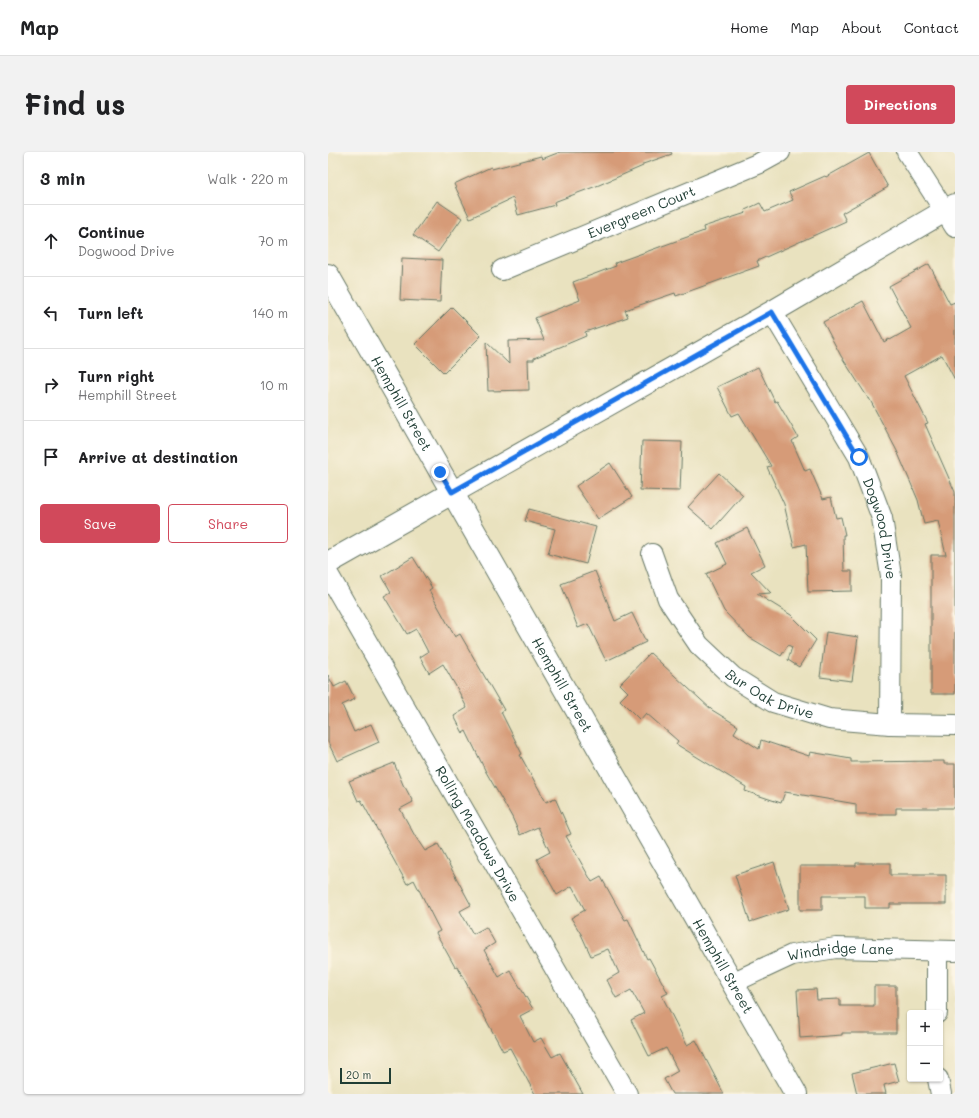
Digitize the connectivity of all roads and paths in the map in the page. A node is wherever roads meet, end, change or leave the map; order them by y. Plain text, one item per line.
1 (780, 152) edge
2 (908, 152) edge
3 (952, 214) edge
4 (502, 270) dead end
5 (328, 275) edge
6 (772, 312) junction
7 (452, 492) junction
8 (652, 554) dead end
9 (328, 563) edge
10 (328, 574) edge
11 (890, 724) junction
12 (955, 725) edge
13 (946, 951) edge
14 (732, 982) junction
15 (937, 1010) edge
16 (939, 1082) edge
17 (627, 1094) edge
18 (796, 1094) edge
19 (941, 1094) edge

1 - 4 street, Evergreen Court
2 - 3 street
3 - 6 street
5 - 7 street, Hemphill Street
6 - 7 street
6 - 11 street, Dogwood Drive
7 - 9 street
7 - 14 street, Hemphill Street
8 - 11 street, Bur Oak Drive
10 - 17 street, Rolling Meadows Drive
11 - 12 street, Bur Oak Drive
13 - 14 street, Windridge Lane
13 - 15 street
14 - 18 street, Hemphill Street
16 - 19 street

